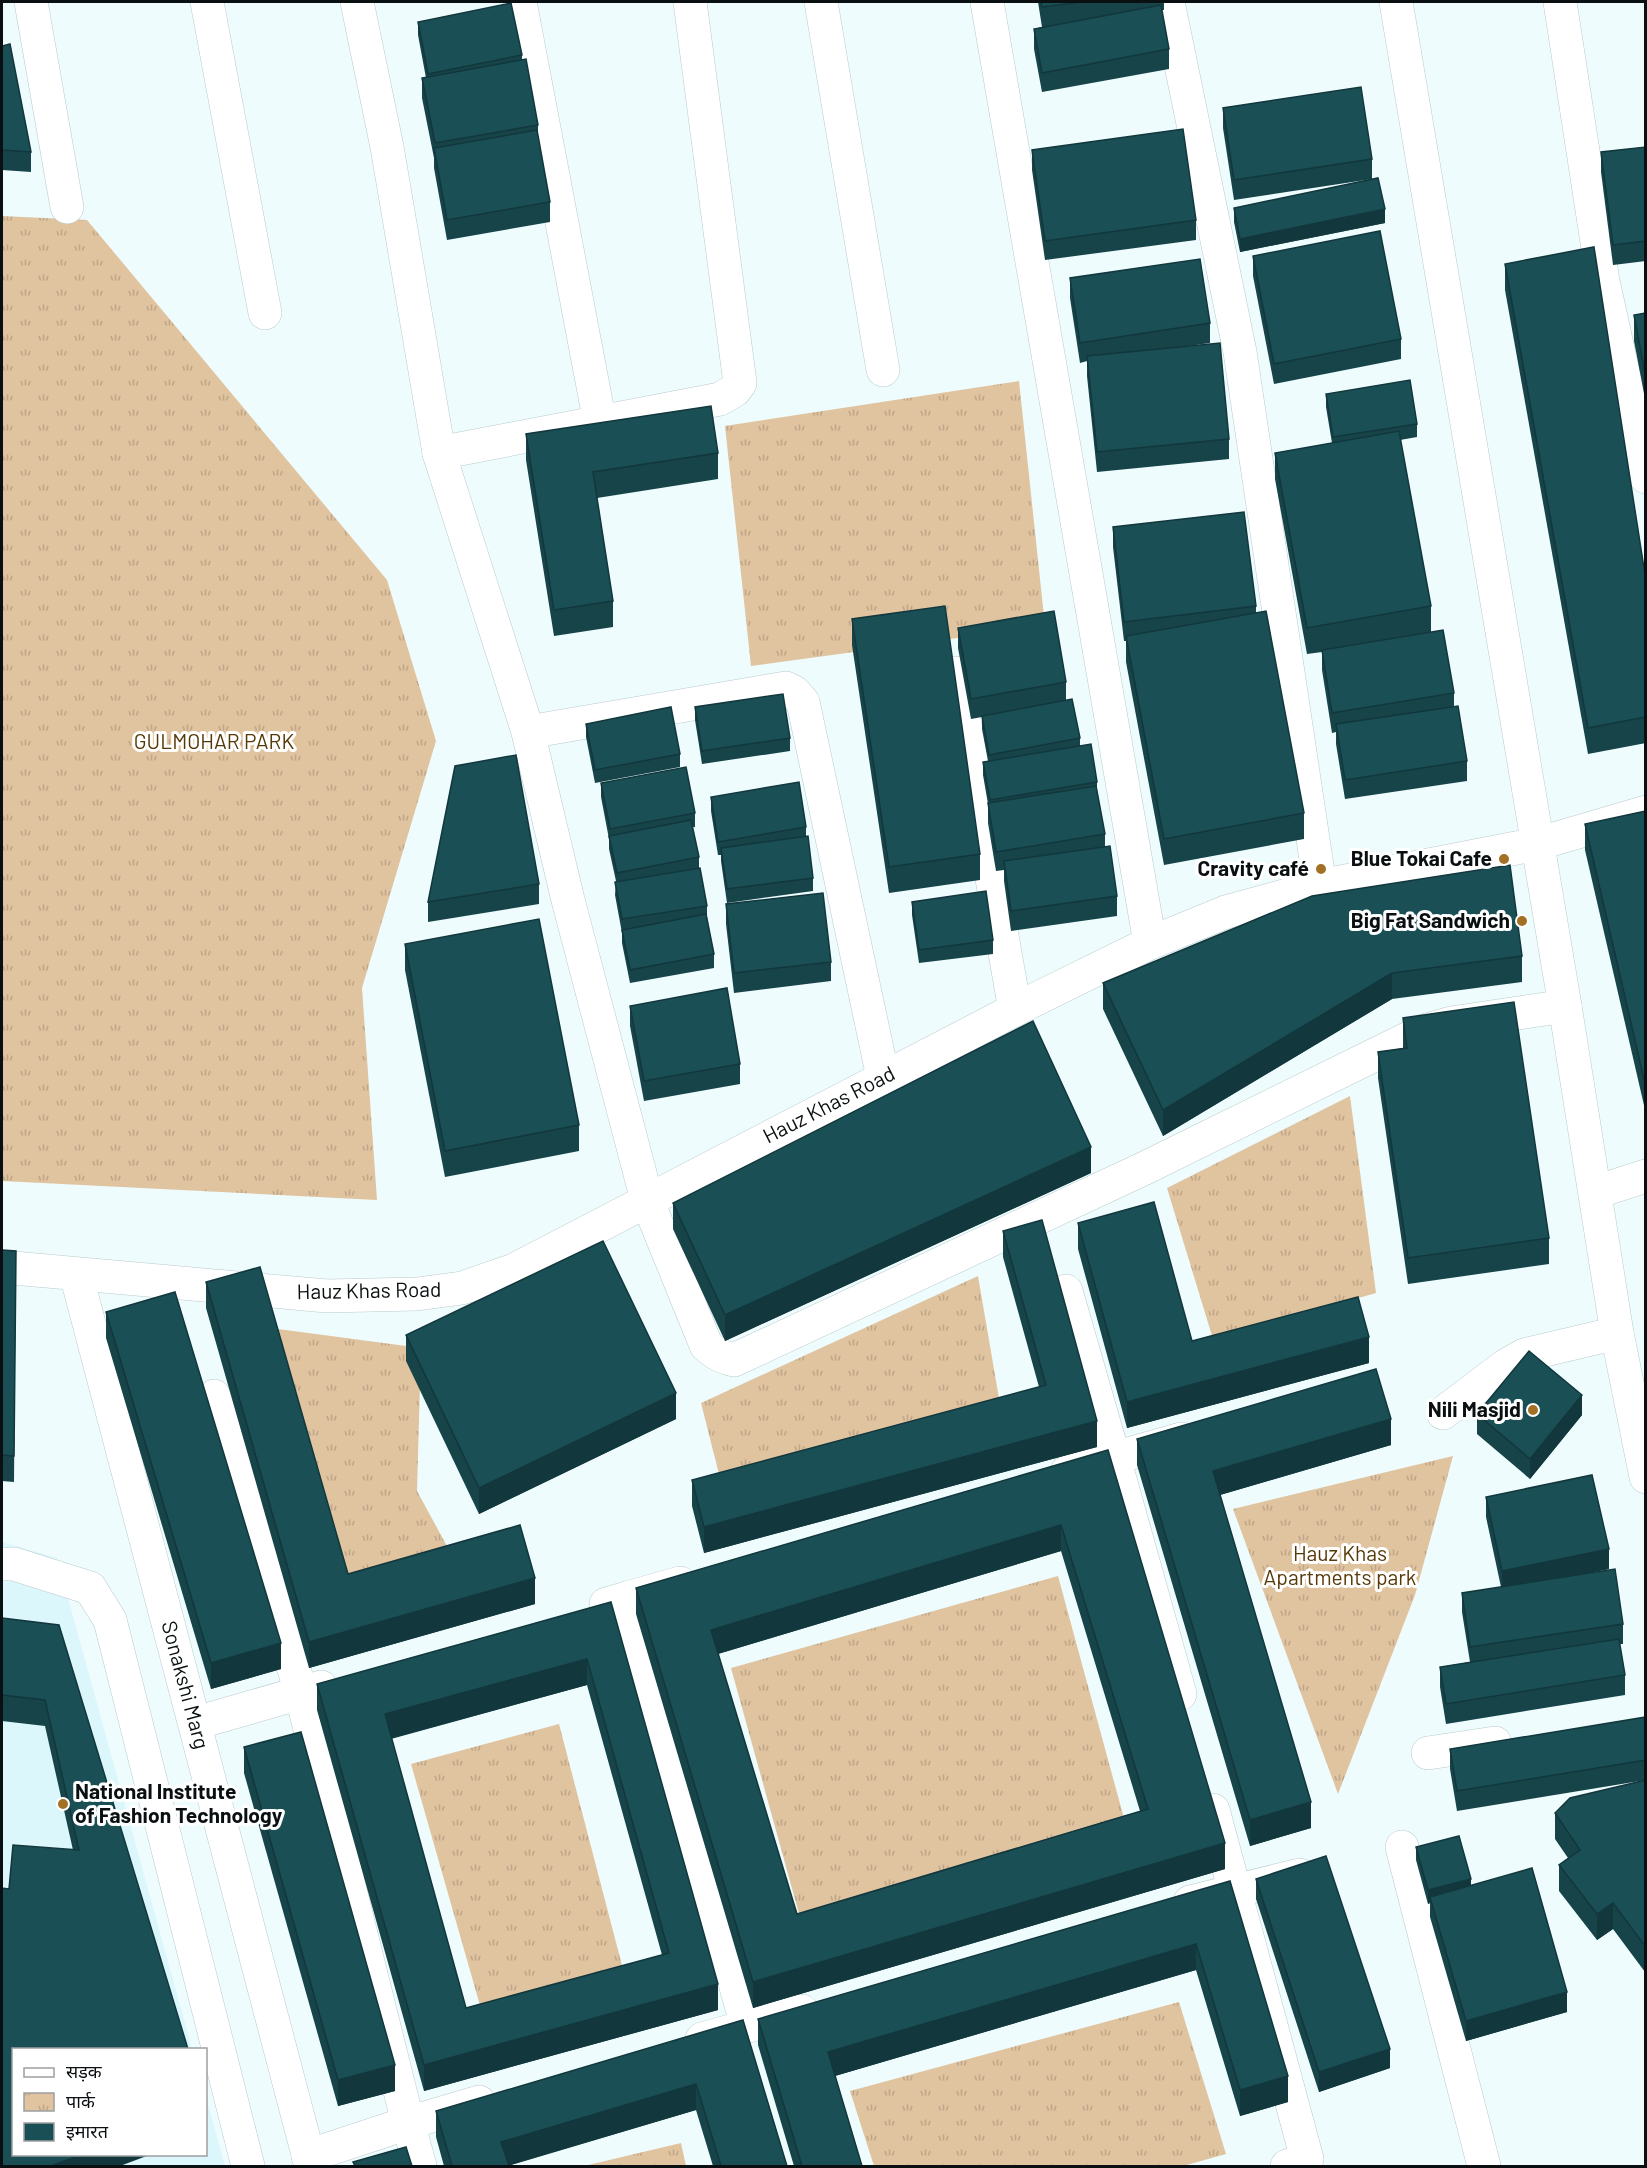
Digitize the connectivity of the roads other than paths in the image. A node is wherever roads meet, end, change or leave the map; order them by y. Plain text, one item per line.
1 (31, 2) edge
2 (207, 2) edge
3 (357, 2) edge
4 (520, 2) edge
5 (690, 2) edge
6 (821, 2) edge
7 (987, 2) edge
8 (1168, 2) edge
9 (1396, 2) edge
10 (1560, 2) edge
11 (67, 207) dead end
12 (265, 314) dead end
13 (883, 370) dead end
14 (600, 423) junction
15 (439, 453) junction
16 (1646, 477) edge
17 (956, 673) edge
18 (528, 732) junction
19 (1646, 812) edge
20 (1537, 844) junction
21 (1320, 886) junction
22 (1150, 943) junction
23 (1565, 1006) junction
24 (1015, 1010) junction
25 (882, 1077) junction
26 (1646, 1176) edge
27 (1596, 1192) junction
28 (647, 1200) junction
29 (2, 1267) edge
30 (79, 1287) junction
31 (1066, 1291) dead end
32 (1617, 1333) junction
33 (214, 1396) dead end
34 (1443, 1413) dead end
35 (1205, 1432) edge
36 (1113, 1458) junction
37 (1646, 1477) edge
38 (1034, 1481) edge
39 (2, 1564) edge
40 (706, 1576) edge
41 (627, 1599) junction
42 (582, 1612) edge
43 (346, 1680) edge
44 (301, 1693) junction
45 (1187, 1719) edge
46 (196, 1724) junction
47 (1520, 1740) edge
48 (1428, 1753) dead end
49 (1206, 1787) edge
50 (1402, 1847) dead end
51 (1307, 1873) edge
52 (1235, 1889) junction
53 (1167, 1908) edge
54 (826, 2004) edge
55 (747, 2026) junction
56 (679, 2046) edge
57 (510, 2094) edge
58 (408, 2123) junction
59 (310, 2161) edge
60 (248, 2166) edge
61 (420, 2166) edge
62 (1287, 2166) edge
63 (1484, 2166) edge

1 - 11 street
2 - 12 street
3 - 15 street
4 - 14 street
5 - 14 street
6 - 13 street
7 - 22 street
8 - 21 street
9 - 20 street
10 - 16 street
14 - 15 street
15 - 18 street
17 - 24 street
18 - 25 street
18 - 28 street
19 - 20 street, Hauz Khas Road
20 - 21 street, Hauz Khas Road
20 - 23 street
21 - 22 street, Hauz Khas Road
22 - 24 street, Hauz Khas Road
23 - 27 street
23 - 28 street
24 - 25 street, Hauz Khas Road
25 - 28 street, Hauz Khas Road
26 - 27 street
27 - 32 street
28 - 30 street, Hauz Khas Road
29 - 30 street, Hauz Khas Road
30 - 46 street, Sonakshi Marg
31 - 36 street
32 - 34 street
32 - 37 street
33 - 44 street
35 - 36 street
36 - 38 street
36 - 45 street
39 - 60 street
40 - 41 street
41 - 42 street
41 - 55 street
43 - 44 street
44 - 46 street
44 - 58 street
46 - 59 street, Sonakshi Marg
47 - 48 street
49 - 52 street
50 - 63 street
51 - 52 street
52 - 53 street
52 - 62 street
54 - 55 street
55 - 56 street
57 - 58 street
58 - 59 street
58 - 61 street

